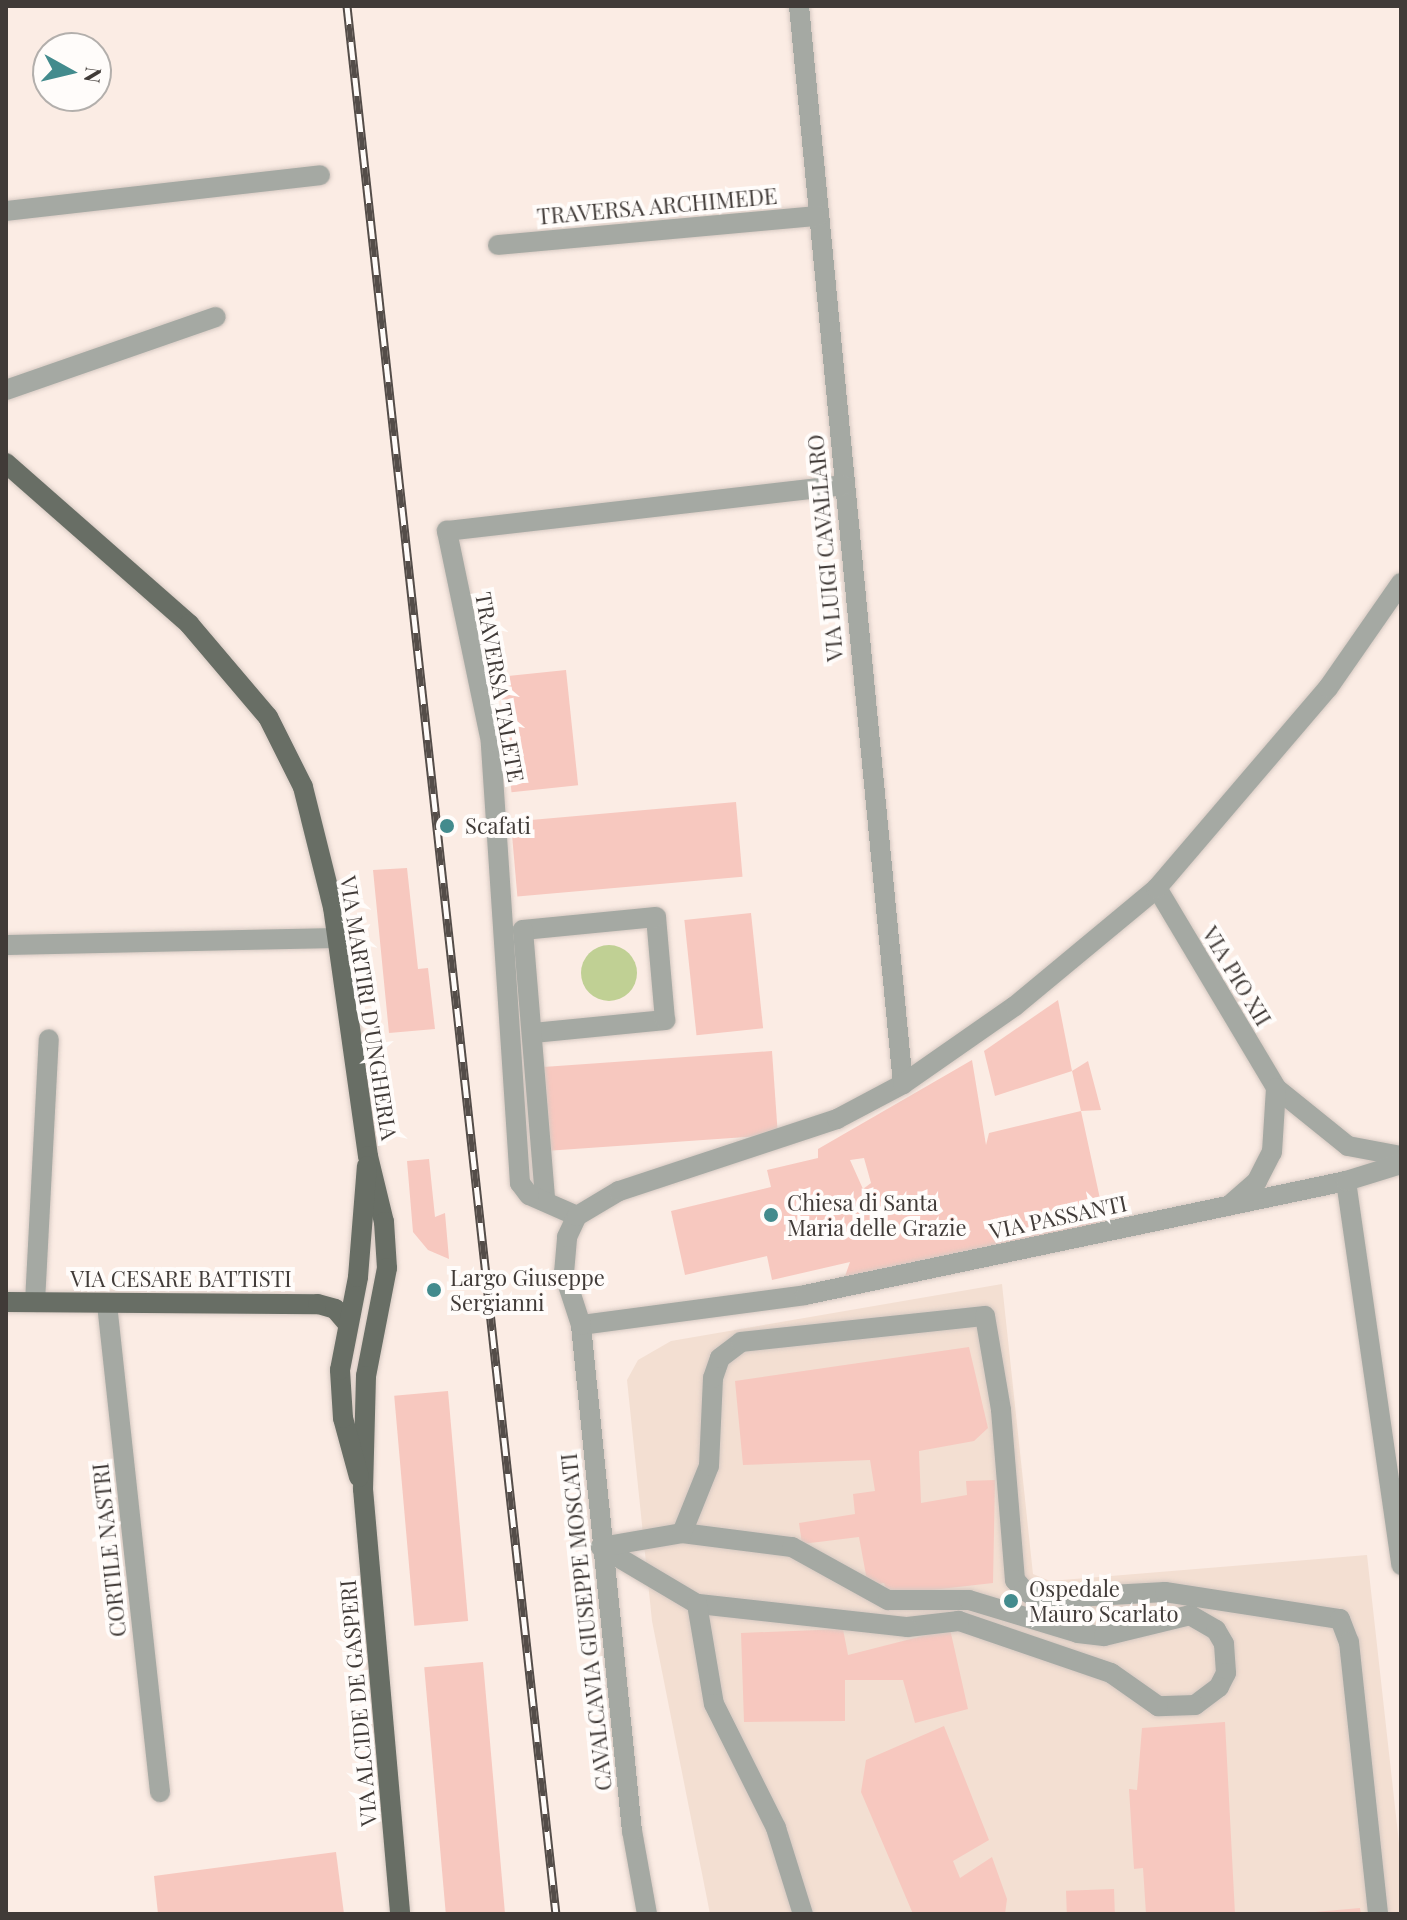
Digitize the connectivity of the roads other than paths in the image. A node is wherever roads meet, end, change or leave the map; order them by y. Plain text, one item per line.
1 (799, 6) edge
2 (320, 175) dead end
3 (6, 211) edge
4 (819, 216) junction
5 (498, 245) dead end
6 (216, 317) dead end
7 (6, 390) edge
8 (6, 463) edge
9 (843, 485) junction
10 (1401, 583) edge
11 (1157, 888) junction
12 (338, 938) junction
13 (6, 945) edge
14 (533, 1033) junction
15 (49, 1039) dead end
16 (903, 1084) junction
17 (1276, 1088) junction
18 (368, 1156) junction
19 (1401, 1156) edge
20 (1401, 1164) edge
21 (1346, 1181) junction
22 (545, 1200) junction
23 (1229, 1206) junction
24 (577, 1216) junction
25 (6, 1302) edge
26 (35, 1302) junction
27 (107, 1304) junction
28 (381, 1305) joint
29 (348, 1324) junction
30 (581, 1325) junction
31 (363, 1489) junction
32 (682, 1533) junction
33 (601, 1547) junction
34 (1401, 1565) edge
35 (697, 1604) junction
36 (160, 1792) dead end
37 (400, 1914) edge
38 (647, 1914) edge
39 (803, 1914) edge
40 (1378, 1914) edge

1 - 4 street, VIA LUIGI CAVALLARO
2 - 3 street
4 - 5 street, TRAVERSA ARCHIMEDE
4 - 9 street, VIA LUIGI CAVALLARO
6 - 7 street
8 - 12 main road, VIA MARTIRI D'UNGHERIA
9 - 16 street, VIA LUIGI CAVALLARO
9 - 22 street, TRAVERSA TALETE
10 - 11 street
11 - 16 street
11 - 17 street, VIA PIO XII
12 - 13 street
12 - 18 main road, VIA MARTIRI D'UNGHERIA
14 - 14 street
14 - 22 street
15 - 26 street
16 - 24 street
17 - 19 street, VIA PIO XII
17 - 23 street
18 - 28 main road, VIA MARTIRI D'UNGHERIA
18 - 29 main road, VIA MARTIRI D'UNGHERIA
20 - 21 street, VIA PASSANTI
21 - 23 street, VIA PASSANTI
21 - 34 street
22 - 24 street, TRAVERSA TALETE
23 - 30 street, VIA PASSANTI
24 - 30 street, CAVALCAVIA GIUSEPPE MOSCATI
25 - 26 main road, VIA CESARE BATTISTI
26 - 27 main road, VIA CESARE BATTISTI
27 - 29 main road, VIA CESARE BATTISTI
27 - 36 street, CORTILE NASTRI
28 - 31 main road, VIA ALCIDE DE GASPERI
29 - 31 main road, VIA ALCIDE DE GASPERI
30 - 33 street, CAVALCAVIA GIUSEPPE MOSCATI
31 - 37 main road, VIA ALCIDE DE GASPERI
32 - 33 street
32 - 35 street
32 - 40 street
33 - 35 street
33 - 38 street, CAVALCAVIA GIUSEPPE MOSCATI
35 - 39 street

